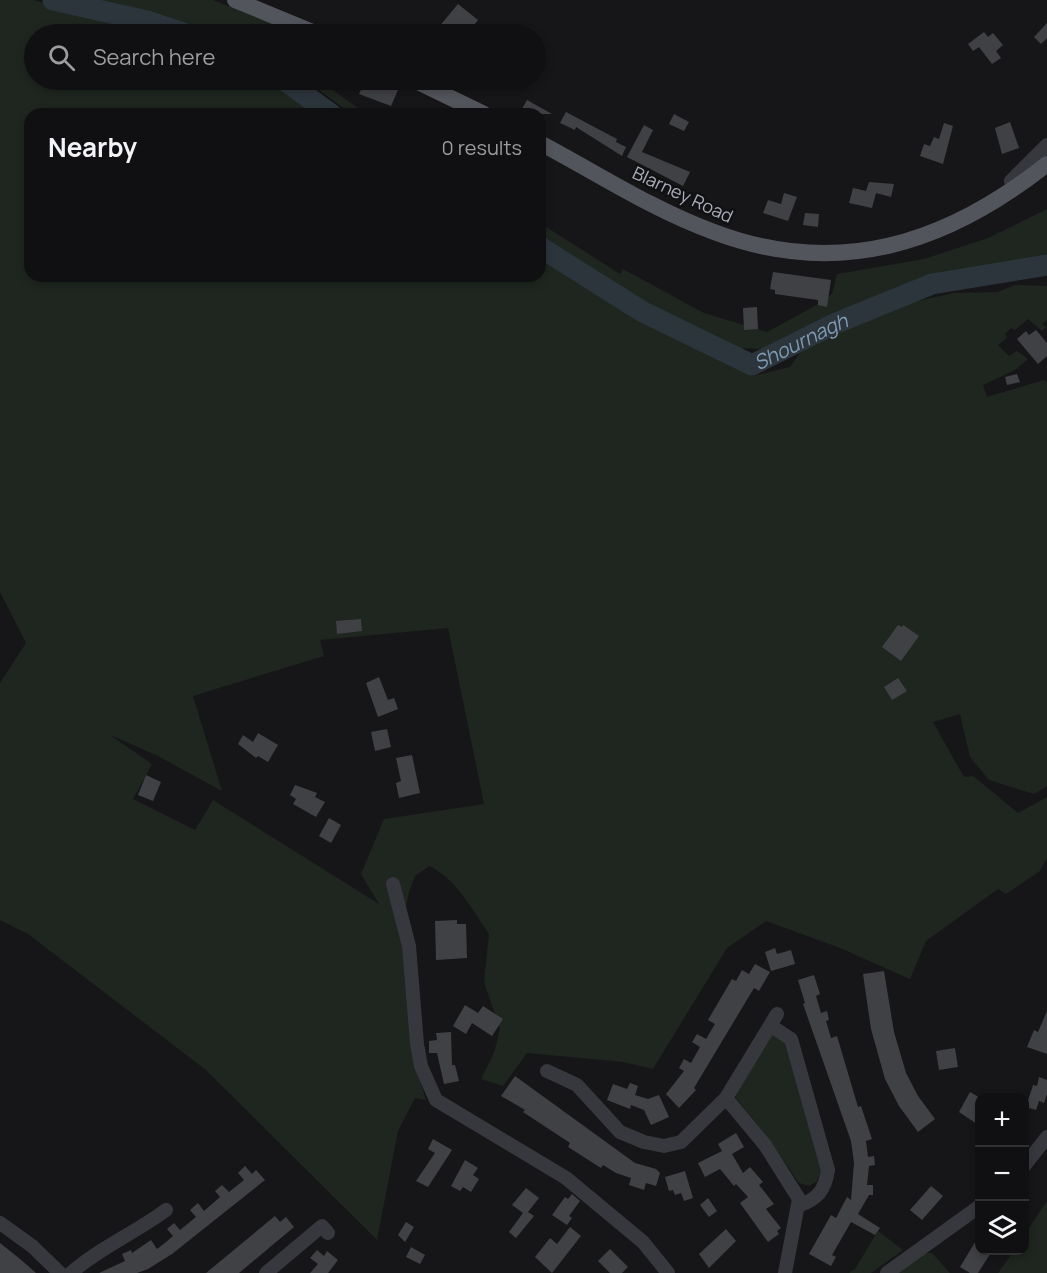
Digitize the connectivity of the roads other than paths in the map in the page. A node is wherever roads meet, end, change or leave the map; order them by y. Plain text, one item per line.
1 (236, 0) edge
2 (293, 24) edge
3 (435, 90) edge
4 (472, 108) edge
5 (546, 146) edge
6 (1047, 146) edge
7 (1047, 164) edge
8 (1016, 187) junction
9 (393, 884) dead end
10 (547, 1071) dead end
11 (726, 1098) junction
12 (1047, 1137) edge
13 (1029, 1160) edge
14 (798, 1206) junction
15 (166, 1210) dead end
16 (975, 1210) edge
17 (0, 1223) edge
18 (328, 1233) dead end
19 (60, 1273) edge
20 (71, 1273) edge
21 (266, 1273) edge
22 (668, 1273) edge
23 (785, 1273) edge
24 (887, 1273) edge

1 - 2 main road
3 - 4 main road
5 - 8 main road, Blarney Road
6 - 8 street
7 - 8 main road, Blarney Road
9 - 22 street
10 - 11 street
11 - 14 street
11 - 14 street
12 - 13 street
14 - 23 street
15 - 20 street
16 - 24 street
17 - 19 street
18 - 21 street

